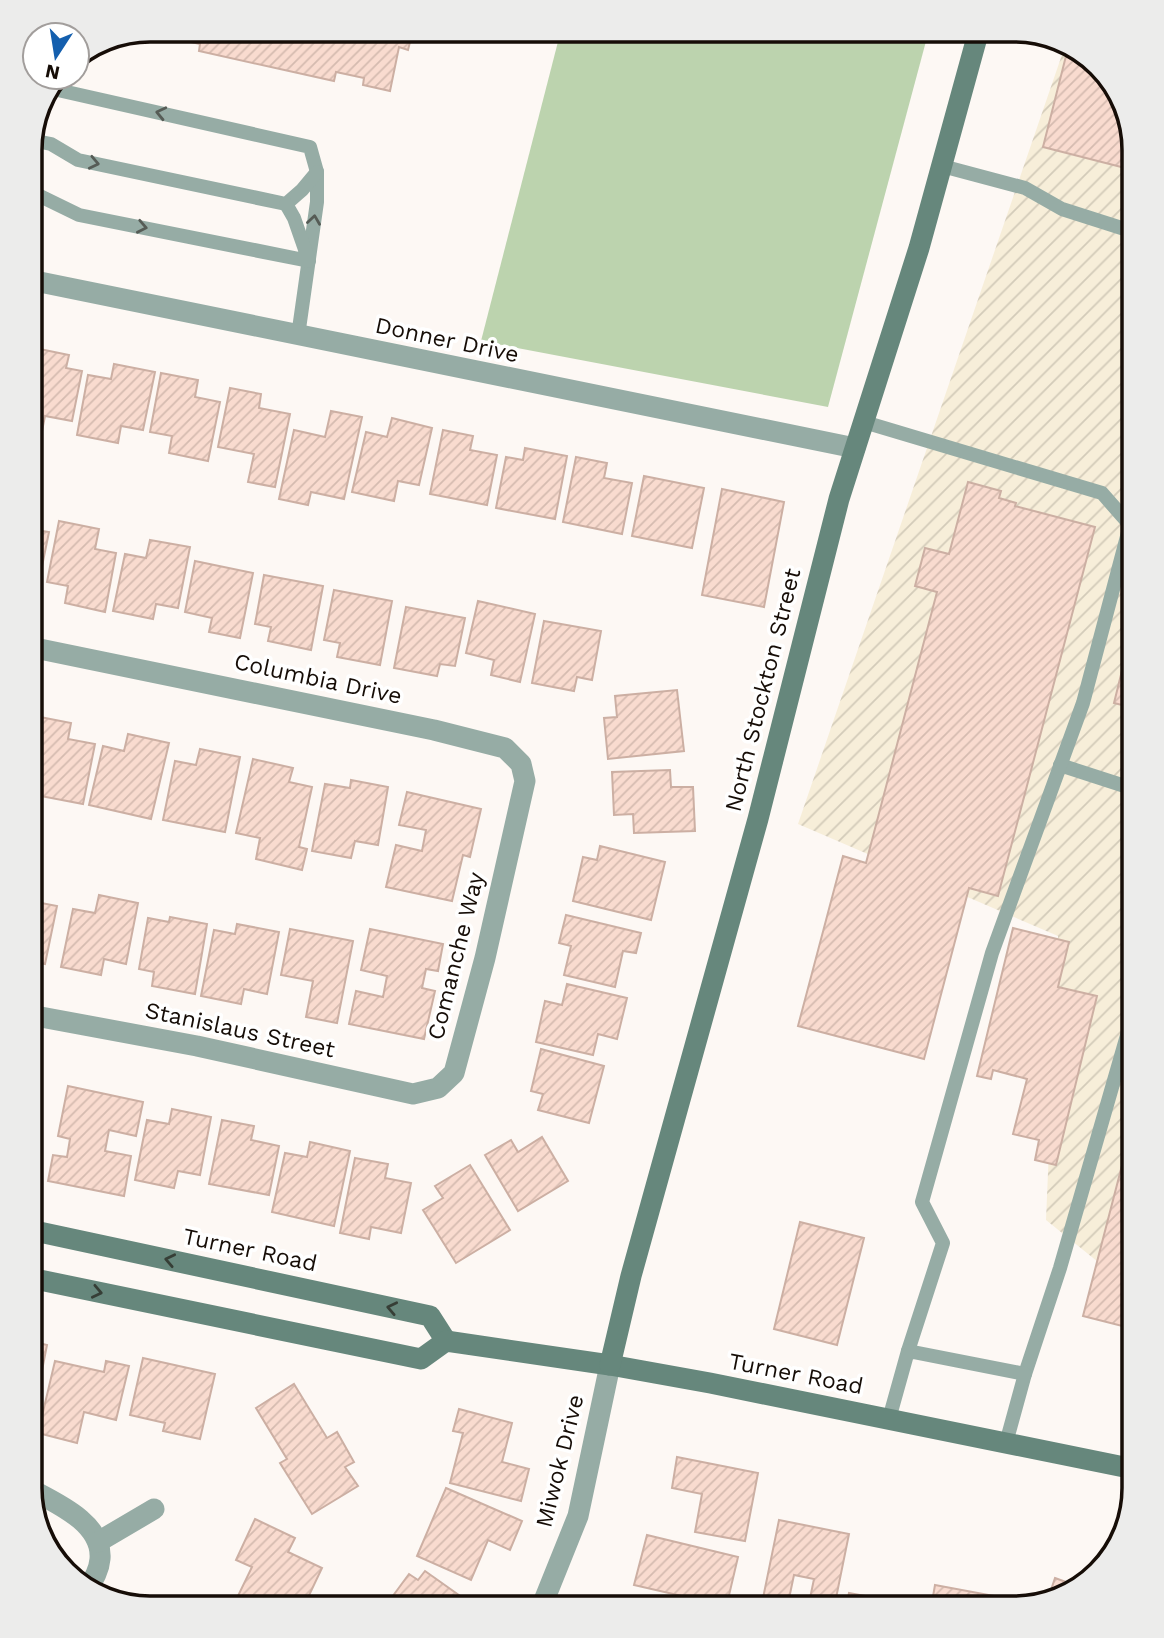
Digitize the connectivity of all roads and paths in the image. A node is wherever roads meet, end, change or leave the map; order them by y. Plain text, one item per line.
1 (976, 42) edge
2 (62, 91) edge
3 (42, 142) edge
4 (942, 166) junction
5 (317, 172) junction
6 (42, 197) edge
7 (286, 204) junction
8 (1122, 228) edge
9 (309, 261) junction
10 (42, 283) edge
11 (298, 336) junction
12 (863, 422) junction
13 (855, 448) junction
14 (1122, 515) edge
15 (1122, 562) edge
16 (42, 649) edge
17 (1060, 765) junction
18 (1122, 785) edge
19 (514, 830) joint
20 (42, 1017) edge
21 (1122, 1053) edge
22 (438, 1088) joint
23 (42, 1233) edge
24 (42, 1280) edge
25 (446, 1341) junction
26 (908, 1351) junction
27 (610, 1365) junction
28 (1025, 1374) junction
29 (889, 1419) junction
30 (1006, 1443) junction
31 (1122, 1467) edge
32 (43, 1496) edge
33 (154, 1509) dead end
34 (98, 1542) junction
35 (93, 1580) edge
36 (546, 1596) edge

1 - 4 main road, North Stockton Street
5 -> 2 lane
3 -> 7 lane
4 - 8 lane
4 - 12 main road, North Stockton Street
5 - 7 lane
9 -> 5 lane
6 -> 9 lane
7 - 9 lane
9 - 11 lane
10 - 11 street, Donner Drive
11 - 13 street, Donner Drive
12 - 13 main road, North Stockton Street
12 - 14 lane
13 - 27 main road, North Stockton Street
15 - 17 lane
16 - 19 street, Columbia Drive
17 - 18 lane
17 - 26 lane
19 - 22 street, Comanche Way
20 - 22 street, Stanislaus Street
21 - 28 lane
25 -> 23 main road, Turner Road
24 -> 25 main road
25 - 27 main road, Turner Road
26 - 28 lane
26 - 29 lane
27 - 29 main road, Turner Road
27 - 36 street, Miwok Drive
28 - 30 lane
29 - 30 main road, Turner Road
30 - 31 main road, Turner Road
32 - 34 street
33 - 34 street
34 - 35 street

